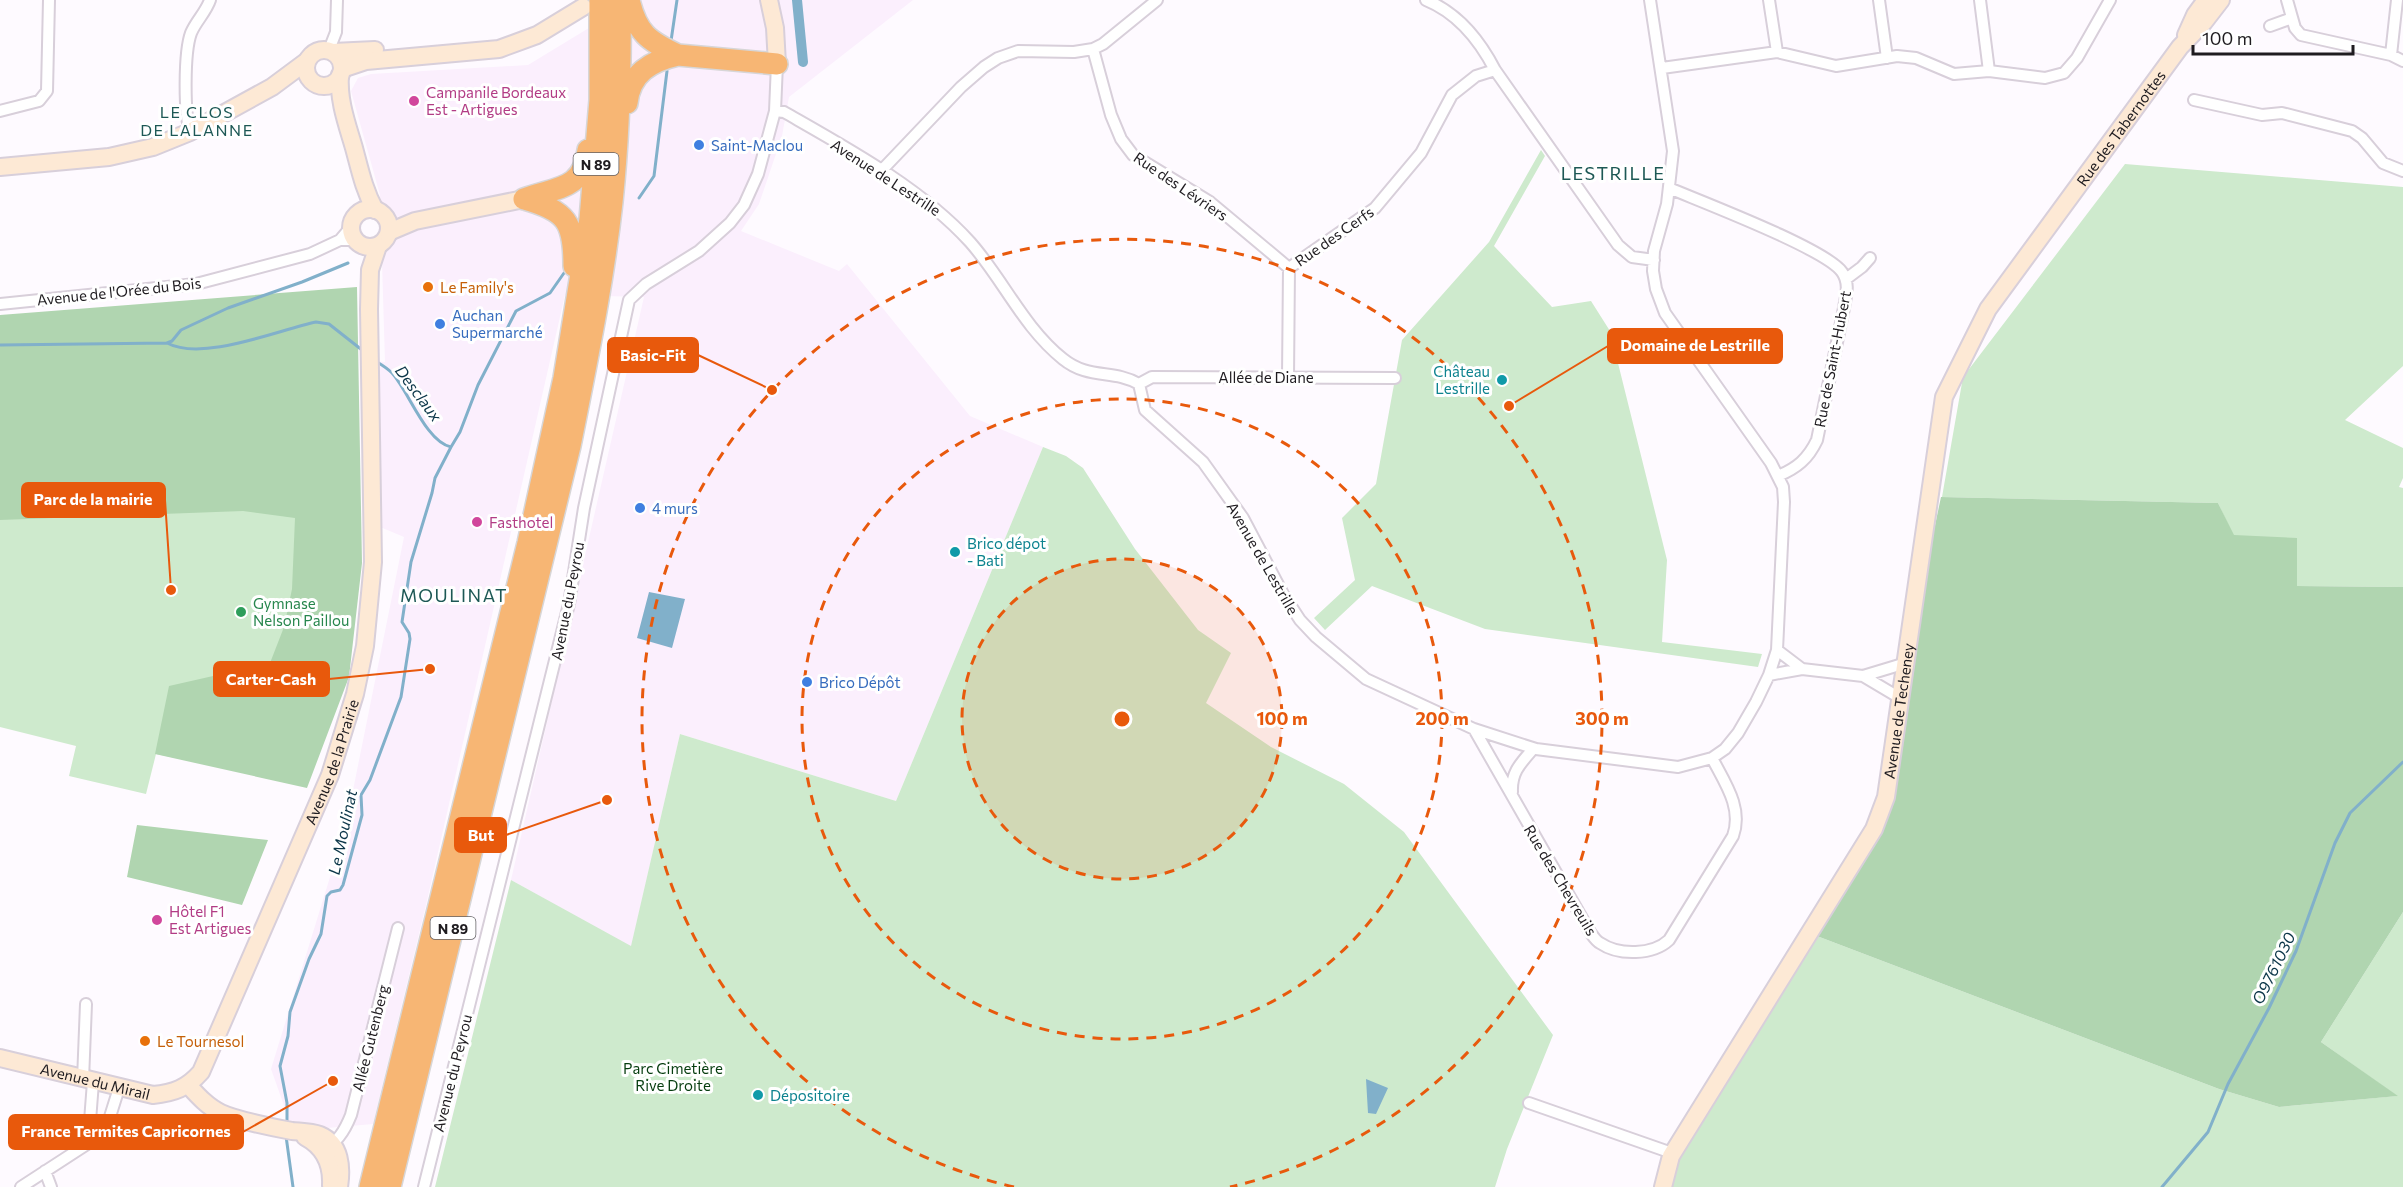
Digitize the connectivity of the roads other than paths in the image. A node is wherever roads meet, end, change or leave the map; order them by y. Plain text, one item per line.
1 (49, 0) edge
2 (210, 0) edge
3 (337, 0) edge
4 (620, 0) edge
5 (629, 0) edge
6 (769, 0) edge
7 (1157, 0) edge
8 (1426, 0) edge
9 (1650, 0) edge
10 (1769, 0) edge
11 (1879, 0) edge
12 (1980, 0) edge
13 (2110, 0) edge
14 (2206, 0) edge
15 (2221, 0) edge
16 (2287, 0) edge
17 (2397, 0) edge
18 (594, 2) edge
19 (2292, 18) junction
20 (2270, 26) dead end
21 (2180, 47) junction
22 (1093, 49) junction
23 (331, 51) junction
24 (1777, 52) junction
25 (457, 53) junction
26 (678, 55) junction
27 (2391, 55) junction
28 (1887, 58) junction
29 (307, 61) junction
30 (2403, 61) edge
31 (777, 64) junction
32 (1662, 68) junction
33 (1495, 70) junction
34 (1989, 71) junction
35 (341, 72) junction
36 (317, 84) junction
37 (272, 87) junction
38 (2194, 100) dead end
39 (0, 111) edge
40 (775, 111) junction
41 (344, 117) junction
42 (190, 132) junction
43 (0, 167) edge
44 (881, 171) junction
45 (2403, 171) edge
46 (1669, 188) junction
47 (524, 199) junction
48 (2061, 209) joint
49 (366, 230) junction
50 (1870, 258) dead end
51 (1654, 260) junction
52 (1289, 268) junction
53 (1846, 279) junction
54 (0, 304) edge
55 (596, 311) junction
56 (573, 327) junction
57 (1288, 377) junction
58 (1395, 378) dead end
59 (1139, 384) junction
60 (1778, 476) junction
61 (1777, 650) junction
62 (1906, 663) junction
63 (1802, 669) junction
64 (1770, 675) junction
65 (1863, 676) junction
66 (1900, 698) junction
67 (1474, 729) junction
68 (1533, 749) junction
69 (1712, 758) junction
70 (1512, 796) junction
71 (398, 928) dead end
72 (86, 1004) dead end
73 (0, 1059) edge
74 (88, 1081) junction
75 (189, 1086) junction
76 (119, 1088) junction
77 (1529, 1103) dead end
78 (76, 1150) junction
79 (329, 1152) junction
80 (1672, 1153) junction
81 (45, 1171) junction
82 (34, 1183) edge
83 (21, 1187) edge
84 (51, 1187) edge
85 (331, 1187) edge
86 (339, 1187) edge
87 (370, 1187) edge
88 (390, 1187) edge
89 (424, 1187) edge
90 (1663, 1187) edge

1 - 39 street
2 - 42 street
3 - 23 street
4 - 55 highway, N 89
5 - 26 highway
6 - 31 street
7 - 22 street
8 - 33 street
9 - 32 street
10 - 24 street
11 - 28 street
12 - 34 street
13 - 34 street
14 - 21 street, Rue des Tabernottes
15 - 21 street, Rue des Tabernottes
16 - 19 street
17 - 27 street
18 - 25 street
18 - 47 highway
18 - 56 highway, N 89
19 - 20 street
19 - 27 street
21 - 48 street, Rue des Tabernottes
22 - 44 street
22 - 52 street, Rue des Lévriers
23 - 25 street
23 - 29 street
23 - 35 street
24 - 28 street
24 - 32 street
25 - 35 street
26 - 31 highway
26 - 55 highway
27 - 30 street
28 - 34 street
29 - 36 street
29 - 37 street
31 - 40 street, Avenue du Peyrou
32 - 46 street
33 - 51 street
33 - 52 street, Rue des Cerfs
35 - 36 street
35 - 41 street
36 - 37 street
36 - 41 street
37 - 42 street
38 - 45 street
40 - 44 street, Avenue de Lestrille
40 - 89 street, Avenue du Peyrou
41 - 49 street
42 - 43 street
44 - 59 street, Avenue de Lestrille
46 - 51 street
46 - 53 street, Rue de Saint-Hubert
47 - 49 street
47 - 56 highway
48 - 62 street, Avenue de Techeney
49 - 54 street, Avenue de l'Orée du Bois
49 - 75 street, Avenue de la Prairie
50 - 53 street
51 - 60 street
52 - 57 street, Rue des Cerfs
53 - 60 street, Rue de Saint-Hubert
55 - 88 highway, N 89
56 - 87 highway, N 89
57 - 58 street, Allée de Diane
57 - 59 street, Allée de Diane
59 - 67 street, Avenue de Lestrille
60 - 61 street, Avenue de Lestrille
61 - 63 street
61 - 64 street, Avenue de Lestrille
62 - 65 street
62 - 66 street, Avenue de Techeney
63 - 64 street
63 - 65 street
64 - 69 street, Avenue de Lestrille
65 - 66 street
66 - 80 street, Avenue de Techeney
67 - 68 street, Avenue de Lestrille
67 - 70 street, Rue des Chevreuils
68 - 69 street, Avenue de Lestrille
68 - 70 street
69 - 70 street, Rue des Chevreuils
71 - 79 street, Allée Gutenberg
72 - 74 street
73 - 74 street, Avenue du Mirail
74 - 76 street, Avenue du Mirail
74 - 78 street
75 - 76 street, Avenue du Mirail
75 - 79 street
76 - 78 street
77 - 80 street
78 - 81 street
79 - 85 street
79 - 86 street
80 - 90 street, Avenue de Techeney
81 - 82 street
81 - 84 street
82 - 83 street

